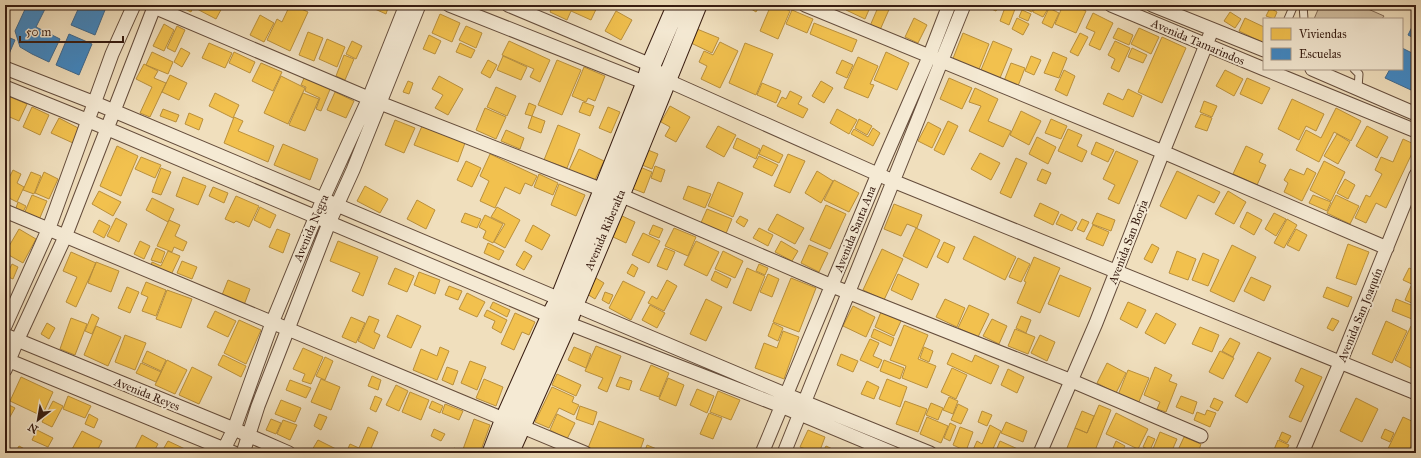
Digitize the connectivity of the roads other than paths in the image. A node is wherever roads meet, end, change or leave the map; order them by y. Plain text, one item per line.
1 (134, 5) edge
2 (406, 5) edge
3 (419, 5) edge
4 (449, 5) edge
5 (508, 5) edge
6 (677, 5) edge
7 (697, 5) edge
8 (805, 5) edge
9 (948, 5) edge
10 (964, 5) edge
11 (1111, 5) edge
12 (1152, 5) edge
13 (1294, 5) edge
14 (1303, 5) edge
15 (154, 6) edge
16 (1288, 18) edge
17 (1304, 18) edge
18 (1212, 30) junction
19 (1206, 45) junction
20 (1263, 50) edge
21 (928, 57) junction
22 (941, 62) junction
23 (651, 65) junction
24 (5, 68) edge
25 (1263, 69) edge
26 (1266, 70) edge
27 (1314, 70) edge
28 (1355, 70) edge
29 (666, 80) junction
30 (646, 84) junction
31 (5, 87) edge
32 (1358, 88) junction
33 (375, 100) junction
34 (95, 102) junction
35 (113, 110) junction
36 (1416, 114) edge
37 (89, 121) junction
38 (106, 128) junction
39 (1416, 131) edge
40 (1163, 152) junction
41 (878, 174) junction
42 (1416, 175) edge
43 (893, 181) junction
44 (612, 193) junction
45 (323, 199) junction
46 (337, 205) junction
47 (5, 211) edge
48 (316, 217) junction
49 (329, 223) junction
50 (49, 228) junction
51 (65, 236) junction
52 (1387, 248) junction
53 (1117, 271) junction
54 (832, 286) junction
55 (849, 292) junction
56 (567, 301) junction
57 (559, 320) junction
58 (272, 323) junction
59 (5, 326) edge
60 (288, 329) junction
61 (5, 335) edge
62 (17, 341) junction
63 (1340, 363) junction
64 (6, 364) edge
65 (1072, 381) junction
66 (1416, 393) edge
67 (784, 400) junction
68 (802, 408) junction
69 (513, 422) junction
70 (234, 429) junction
71 (250, 436) junction
72 (1201, 436) dead end
73 (226, 452) edge
74 (243, 453) edge
75 (289, 453) edge
76 (492, 453) edge
77 (509, 453) edge
78 (585, 453) edge
79 (762, 453) edge
80 (784, 453) edge
81 (893, 453) edge
82 (930, 453) edge
83 (1040, 453) edge
84 (1302, 453) edge

1 - 34 street
2 - 33 street, Avenida Negra
3 - 33 street, Avenida Negra
4 - 30 street
5 - 23 street
6 - 23 street, Avenida Riberalta
7 - 29 street, Avenida Riberalta
8 - 21 street
9 - 21 street, Avenida Santa Ana
10 - 22 street, Avenida Santa Ana
11 - 19 street, Avenida Tamarindos
12 - 18 street, Avenida Tamarindos
13 - 16 lane
14 - 17 lane
15 - 33 street
15 - 35 street
18 - 19 street, Avenida San Borja
18 - 20 street, Avenida Tamarindos
19 - 25 street, Avenida Tamarindos
19 - 40 street, Avenida San Borja
21 - 22 street
21 - 41 street, Avenida Santa Ana
22 - 40 street
22 - 43 street, Avenida Santa Ana
23 - 29 street
23 - 30 street, Avenida Riberalta
24 - 34 street
26 - 39 street, Avenida Tamarindos
27 - 32 street
28 - 32 lane
29 - 30 street
29 - 41 street
29 - 44 street, Avenida Riberalta
30 - 44 street, Avenida Riberalta
31 - 37 street
32 - 36 street
33 - 44 street
33 - 45 street, Avenida Negra
33 - 46 street, Avenida Negra
34 - 35 street
34 - 37 street
35 - 38 street
35 - 45 street
37 - 38 street
37 - 50 street
38 - 48 street
38 - 51 street
40 - 52 street
40 - 53 street, Avenida San Borja
41 - 43 street
41 - 54 street, Avenida Santa Ana
42 - 52 street, Avenida San Joaquín
43 - 53 street
43 - 55 street, Avenida Santa Ana
44 - 54 street
44 - 56 street, Avenida Riberalta
45 - 46 street
45 - 48 street, Avenida Negra
46 - 49 street, Avenida Negra
46 - 56 street
47 - 50 street
48 - 49 street
48 - 58 street, Avenida Negra
49 - 57 street
49 - 60 street, Avenida Negra
50 - 51 street
50 - 59 street
51 - 58 street
51 - 62 street
52 - 63 street, Avenida San Joaquín
53 - 63 street
53 - 65 street, Avenida San Borja
54 - 55 street
54 - 67 street, Avenida Santa Ana
55 - 65 street
55 - 68 street, Avenida Santa Ana
56 - 57 street, Avenida Riberalta
56 - 67 street
57 - 67 street
57 - 69 street, Avenida Riberalta
58 - 60 street
58 - 70 street, Avenida Negra
60 - 69 street
60 - 71 street, Avenida Negra
61 - 62 street, Avenida Reyes
62 - 64 street
62 - 70 street, Avenida Reyes
63 - 66 street
63 - 84 street, Avenida San Joaquín
64 - 73 street, Avenida Reyes
65 - 72 street
65 - 83 street, Avenida San Borja
67 - 68 street
67 - 79 street, Avenida Santa Ana
68 - 80 street, Avenida Santa Ana
68 - 81 street
68 - 82 street
69 - 76 street, Avenida Riberalta
69 - 77 street, Avenida Riberalta
69 - 78 street
70 - 71 street, Avenida Reyes
70 - 73 street, Avenida Negra
71 - 74 street, Avenida Negra
71 - 75 street, Avenida Reyes

